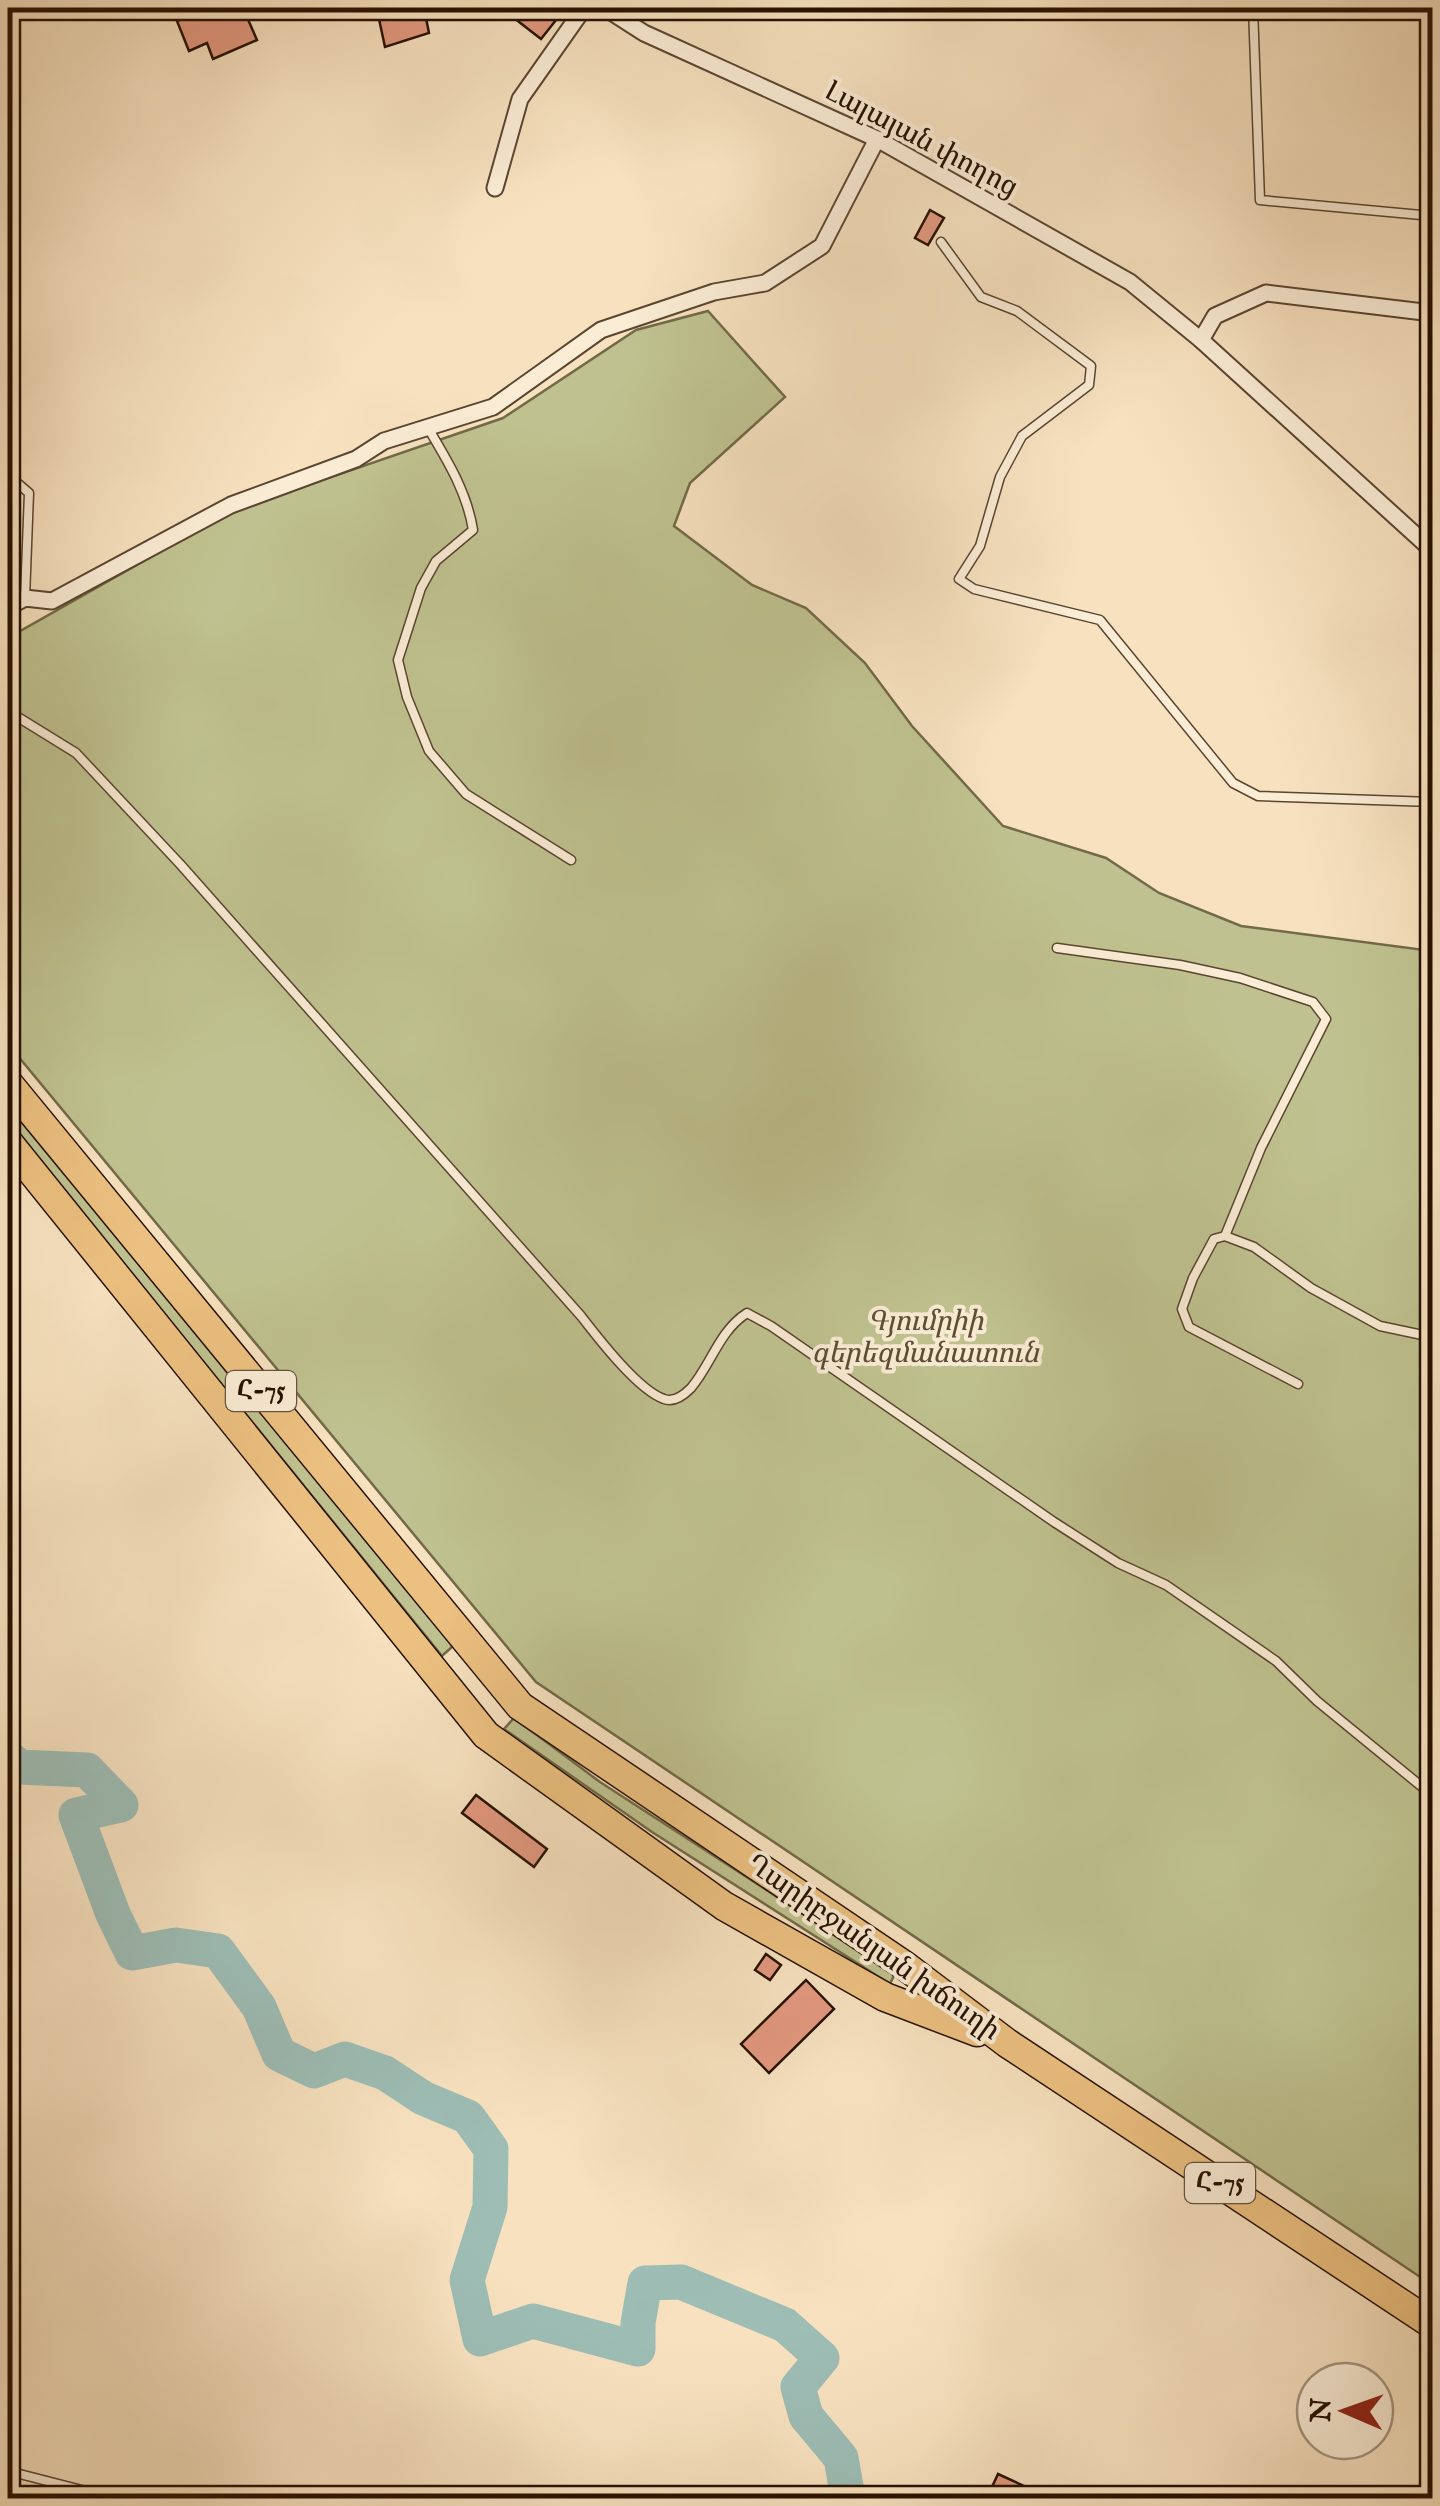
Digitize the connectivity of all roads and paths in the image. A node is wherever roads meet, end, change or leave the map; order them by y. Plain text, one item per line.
1 (584, 8) edge
2 (605, 8) edge
3 (1254, 8) edge
4 (878, 139) junction
5 (495, 188) dead end
6 (1432, 216) edge
7 (941, 242) dead end
8 (1432, 312) edge
9 (1201, 340) junction
10 (428, 428) junction
11 (8, 474) edge
12 (1432, 550) edge
13 (25, 598) junction
14 (8, 607) edge
15 (8, 711) edge
16 (1432, 802) edge
17 (571, 860) dead end
18 (1056, 948) dead end
19 (8, 1082) edge
20 (8, 1142) edge
21 (1225, 1236) junction
22 (1432, 1337) edge
23 (1298, 1384) dead end
24 (514, 1699) junction
25 (486, 1735) junction
26 (1432, 1795) edge
27 (1007, 2043) junction
28 (1432, 2324) edge
29 (8, 2471) edge
30 (113, 2498) edge

1 - 5 street
2 - 4 street, Լալայան փողոց
3 - 6 lane
4 - 9 street, Լալայան փողոց
4 - 10 street
7 - 16 lane
8 - 9 street
9 - 12 street, Լալայան փողոց
10 - 13 street
10 - 17 lane
11 - 13 lane
13 - 14 street
15 - 26 lane
18 - 21 lane
19 - 24 highway, Ղարիբջանյան խճուղի / Հ-75
20 - 25 highway, Ղարիբջանյան խճուղի / Հ-75
21 - 22 lane
21 - 23 lane
24 - 25 highway
24 - 27 highway, Ղարիբջանյան խճուղի / Հ-75
25 - 27 highway, Ղարիբջանյան խճուղի / Հ-75
27 - 28 highway, Հ-75
29 - 30 lane

